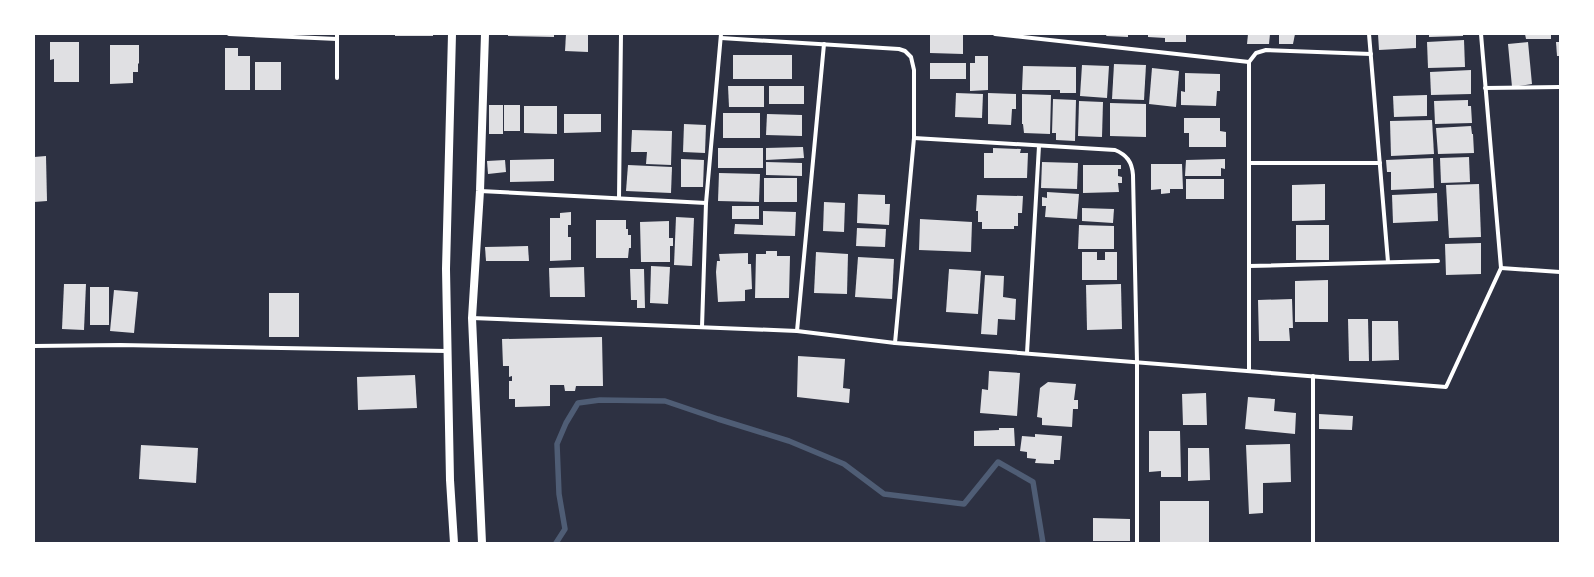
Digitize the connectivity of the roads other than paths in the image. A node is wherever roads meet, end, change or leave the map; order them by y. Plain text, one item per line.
1 (229, 34) edge
2 (337, 34) edge
3 (452, 34) edge
4 (485, 34) edge
5 (622, 34) edge
6 (995, 34) edge
7 (1370, 34) edge
8 (1480, 34) edge
9 (721, 36) edge
10 (337, 39) junction
11 (824, 44) junction
12 (1371, 54) junction
13 (1249, 62) junction
14 (337, 78) dead end
15 (1560, 86) edge
16 (1485, 88) junction
17 (914, 138) junction
18 (1039, 146) junction
19 (1249, 163) junction
20 (1380, 163) junction
21 (480, 191) junction
22 (619, 198) junction
23 (706, 203) junction
24 (1438, 261) dead end
25 (1388, 262) junction
26 (1249, 266) junction
27 (1501, 268) junction
28 (1560, 272) edge
29 (472, 318) junction
30 (702, 328) junction
31 (797, 330) junction
32 (895, 343) junction
33 (34, 346) edge
34 (447, 351) junction
35 (1027, 353) junction
36 (1137, 362) junction
37 (1249, 371) junction
38 (1312, 376) junction
39 (454, 543) edge
40 (482, 543) edge
41 (1137, 543) edge
42 (1313, 543) edge

1 - 10 street
2 - 10 street
3 - 34 main road
4 - 21 main road
5 - 22 street
6 - 13 street
7 - 12 street
8 - 16 street
9 - 11 street
9 - 23 street
10 - 14 street
11 - 17 street
11 - 31 street
12 - 13 street
12 - 20 street
13 - 19 street
15 - 16 street
16 - 27 street
17 - 18 street
17 - 32 street
18 - 35 street
18 - 36 street
19 - 20 street
19 - 26 street
20 - 25 street
21 - 22 street
21 - 29 main road
22 - 23 street
23 - 30 street
24 - 25 street
25 - 26 street
26 - 37 street
27 - 28 street
27 - 38 street
29 - 30 street
29 - 40 main road
30 - 31 street
31 - 32 street
32 - 35 street
33 - 34 street
34 - 39 main road
35 - 36 street
36 - 37 street
36 - 41 street
37 - 38 street
38 - 42 street

